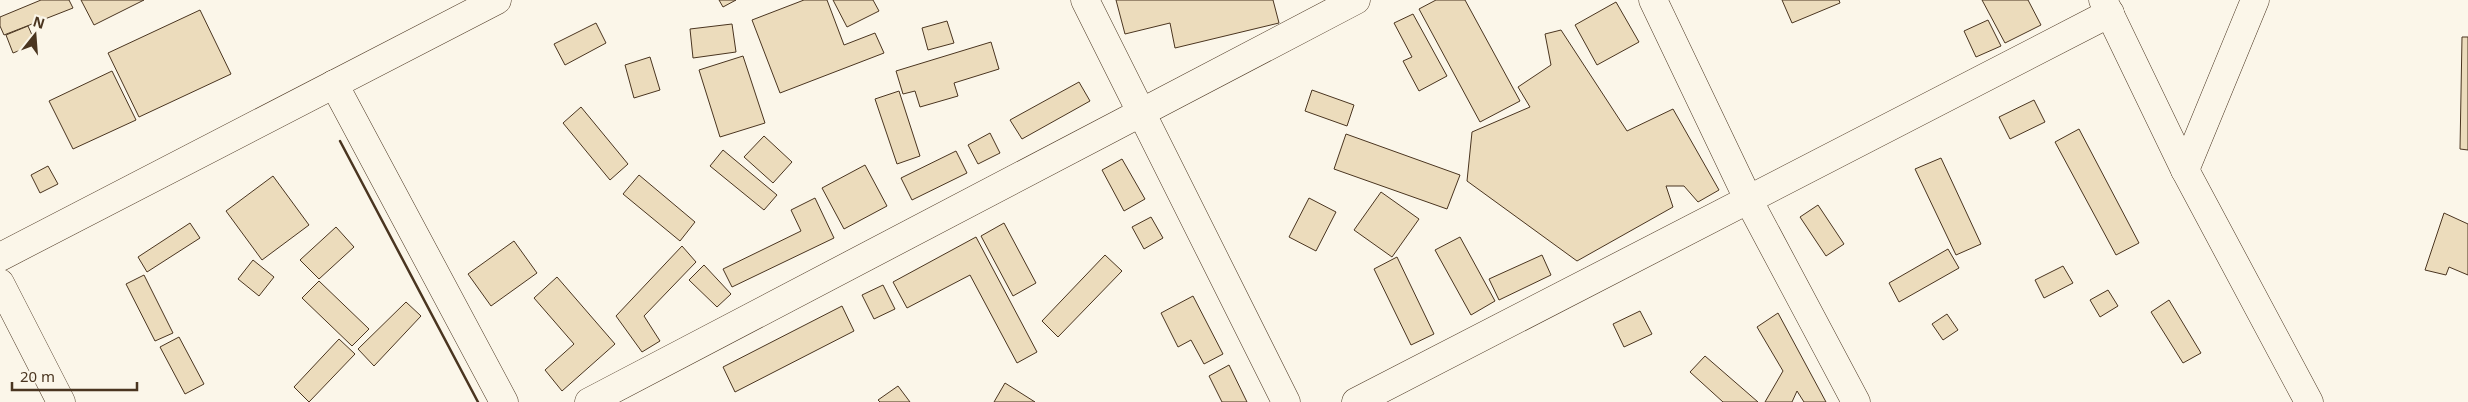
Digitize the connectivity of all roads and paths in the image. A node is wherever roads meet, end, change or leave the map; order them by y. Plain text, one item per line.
1 (497, 0) edge
2 (1085, 0) edge
3 (1356, 0) edge
4 (1653, 0) edge
5 (2255, 0) edge
6 (2107, 7) edge
7 (334, 84) junction
8 (1142, 110) junction
9 (2185, 170) junction
10 (1749, 201) junction
11 (0, 257) edge
12 (0, 283) edge
13 (61, 402) edge
14 (504, 402) edge
15 (589, 402) edge
16 (1286, 402) edge
17 (1356, 402) edge
18 (1856, 402) edge
19 (2309, 402) edge

1 - 7 street
2 - 8 street
3 - 8 street
4 - 10 street
5 - 9 street
6 - 9 street
6 - 10 street
7 - 11 street
7 - 14 street
8 - 15 street
8 - 16 street
9 - 19 street
10 - 17 street
10 - 18 street
12 - 13 street

